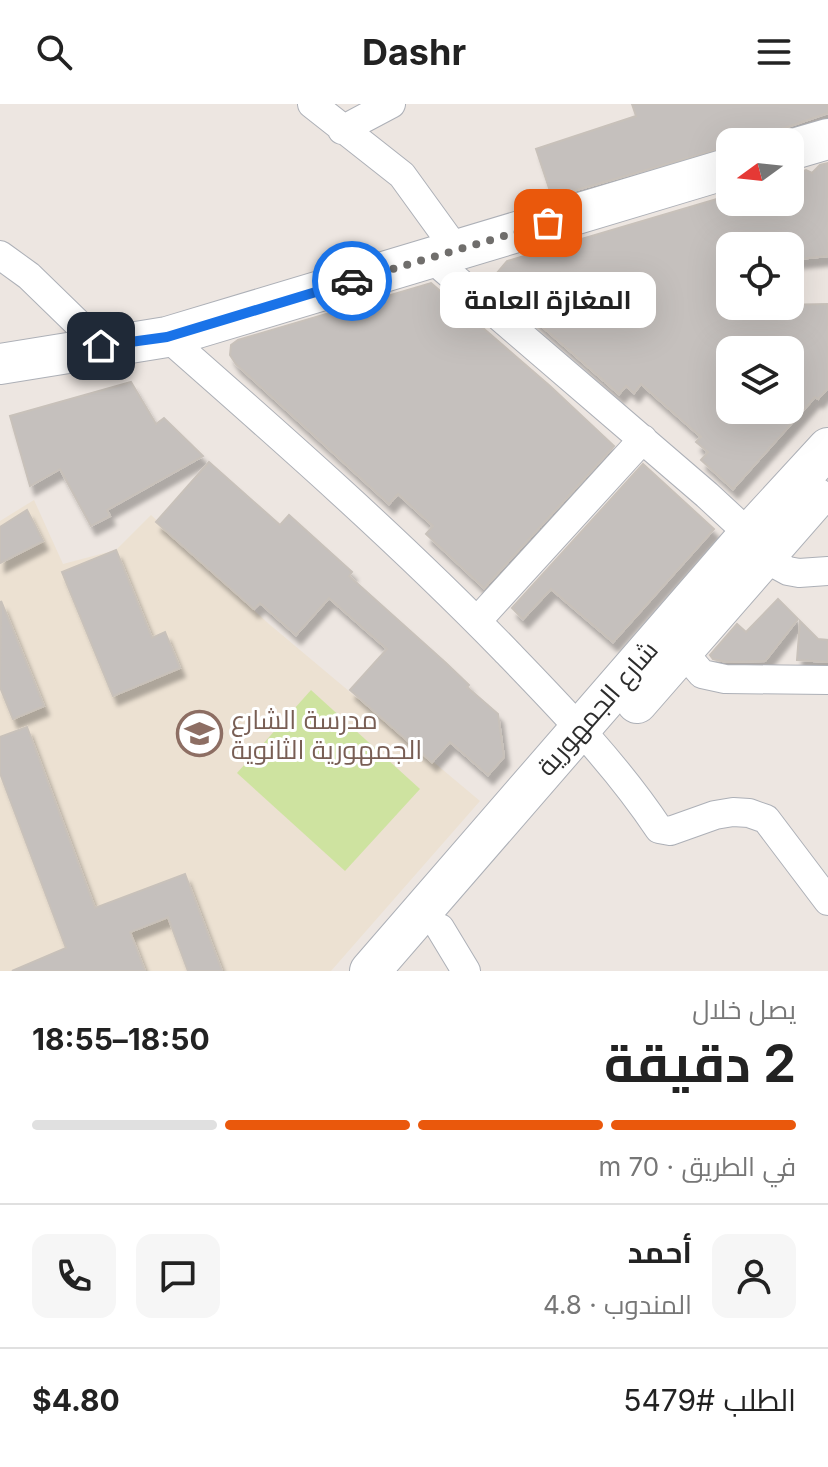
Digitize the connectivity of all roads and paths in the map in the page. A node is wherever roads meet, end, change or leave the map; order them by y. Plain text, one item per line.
1 (312, 104) edge
2 (391, 104) edge
3 (342, 130) junction
4 (828, 139) edge
5 (804, 146) edge
6 (716, 172) edge
7 (444, 254) junction
8 (0, 255) edge
9 (167, 337) junction
10 (101, 346) junction
11 (0, 364) edge
12 (643, 439) junction
13 (828, 448) edge
14 (828, 484) edge
15 (759, 544) junction
16 (828, 571) edge
17 (477, 621) junction
18 (683, 652) junction
19 (828, 680) edge
20 (589, 737) junction
21 (828, 901) edge
22 (440, 928) junction
23 (370, 971) edge
24 (403, 971) edge
25 (466, 971) edge

1 - 3 street
2 - 3 street
3 - 7 street
4 - 5 main road
6 - 7 main road
7 - 9 main road
7 - 12 street
8 - 10 street
9 - 10 main road
9 - 17 street
10 - 11 main road
12 - 15 street
12 - 17 street
13 - 15 main road, شارع الجمهورية
14 - 15 main road, شارع الجمهورية
15 - 16 street
15 - 18 main road, شارع الجمهورية
15 - 20 main road, شارع الجمهورية
17 - 20 street
18 - 19 street
18 - 20 main road, شارع الجمهورية
20 - 21 street
20 - 22 main road, شارع الجمهورية
20 - 23 main road, شارع الجمهورية
22 - 24 main road, شارع الجمهورية
22 - 25 street

